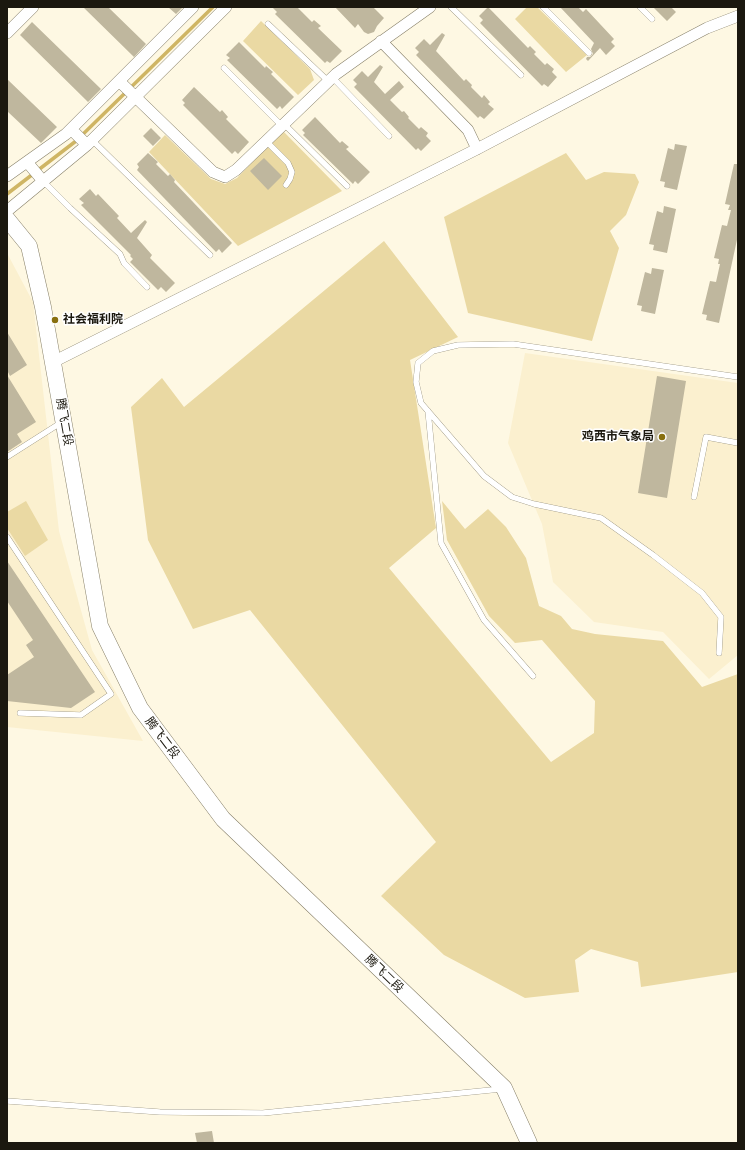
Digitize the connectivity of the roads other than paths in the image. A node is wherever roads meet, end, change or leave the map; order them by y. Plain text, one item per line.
1 (33, 7) edge
2 (193, 7) edge
3 (226, 7) edge
4 (430, 7) edge
5 (451, 7) edge
6 (544, 7) edge
7 (640, 7) edge
8 (738, 16) edge
9 (652, 19) dead end
10 (268, 24) dead end
11 (7, 33) edge
12 (381, 41) junction
13 (589, 53) dead end
14 (224, 68) dead end
15 (521, 75) dead end
16 (119, 80) junction
17 (330, 80) junction
18 (135, 97) junction
19 (283, 125) junction
20 (71, 129) junction
21 (389, 136) dead end
22 (266, 141) junction
23 (90, 143) junction
24 (477, 149) junction
25 (27, 162) junction
26 (7, 176) edge
27 (43, 181) junction
28 (286, 185) dead end
29 (347, 186) dead end
30 (7, 211) edge
31 (7, 219) edge
32 (210, 255) dead end
33 (147, 288) dead end
34 (53, 362) junction
35 (738, 377) edge
36 (428, 411) junction
37 (64, 420) junction
38 (738, 443) edge
39 (7, 457) edge
40 (694, 497) dead end
41 (7, 537) edge
42 (719, 653) dead end
43 (533, 676) dead end
44 (20, 713) dead end
45 (504, 1088) junction
46 (7, 1101) edge
47 (529, 1143) edge

1 - 11 street
2 - 16 street
3 - 18 street
4 - 12 street
5 - 15 lane
6 - 13 lane
7 - 9 lane
8 - 24 street
10 - 17 lane
12 - 17 street
12 - 24 street
14 - 19 lane
16 - 18 street
16 - 20 street
17 - 19 street
17 - 21 lane
18 - 22 street
18 - 23 street
19 - 22 street
19 - 29 lane
20 - 23 street
20 - 25 street
22 - 28 lane
23 - 27 street
23 - 32 lane
24 - 34 street
25 - 26 street
25 - 27 street
27 - 30 street
27 - 33 lane
31 - 34 street, 腾飞二段
34 - 37 street, 腾飞二段
35 - 36 lane
36 - 42 lane
36 - 43 lane
37 - 39 lane
37 - 45 street, 腾飞二段
38 - 40 lane
41 - 44 lane
45 - 46 lane
45 - 47 street, 腾飞二段

